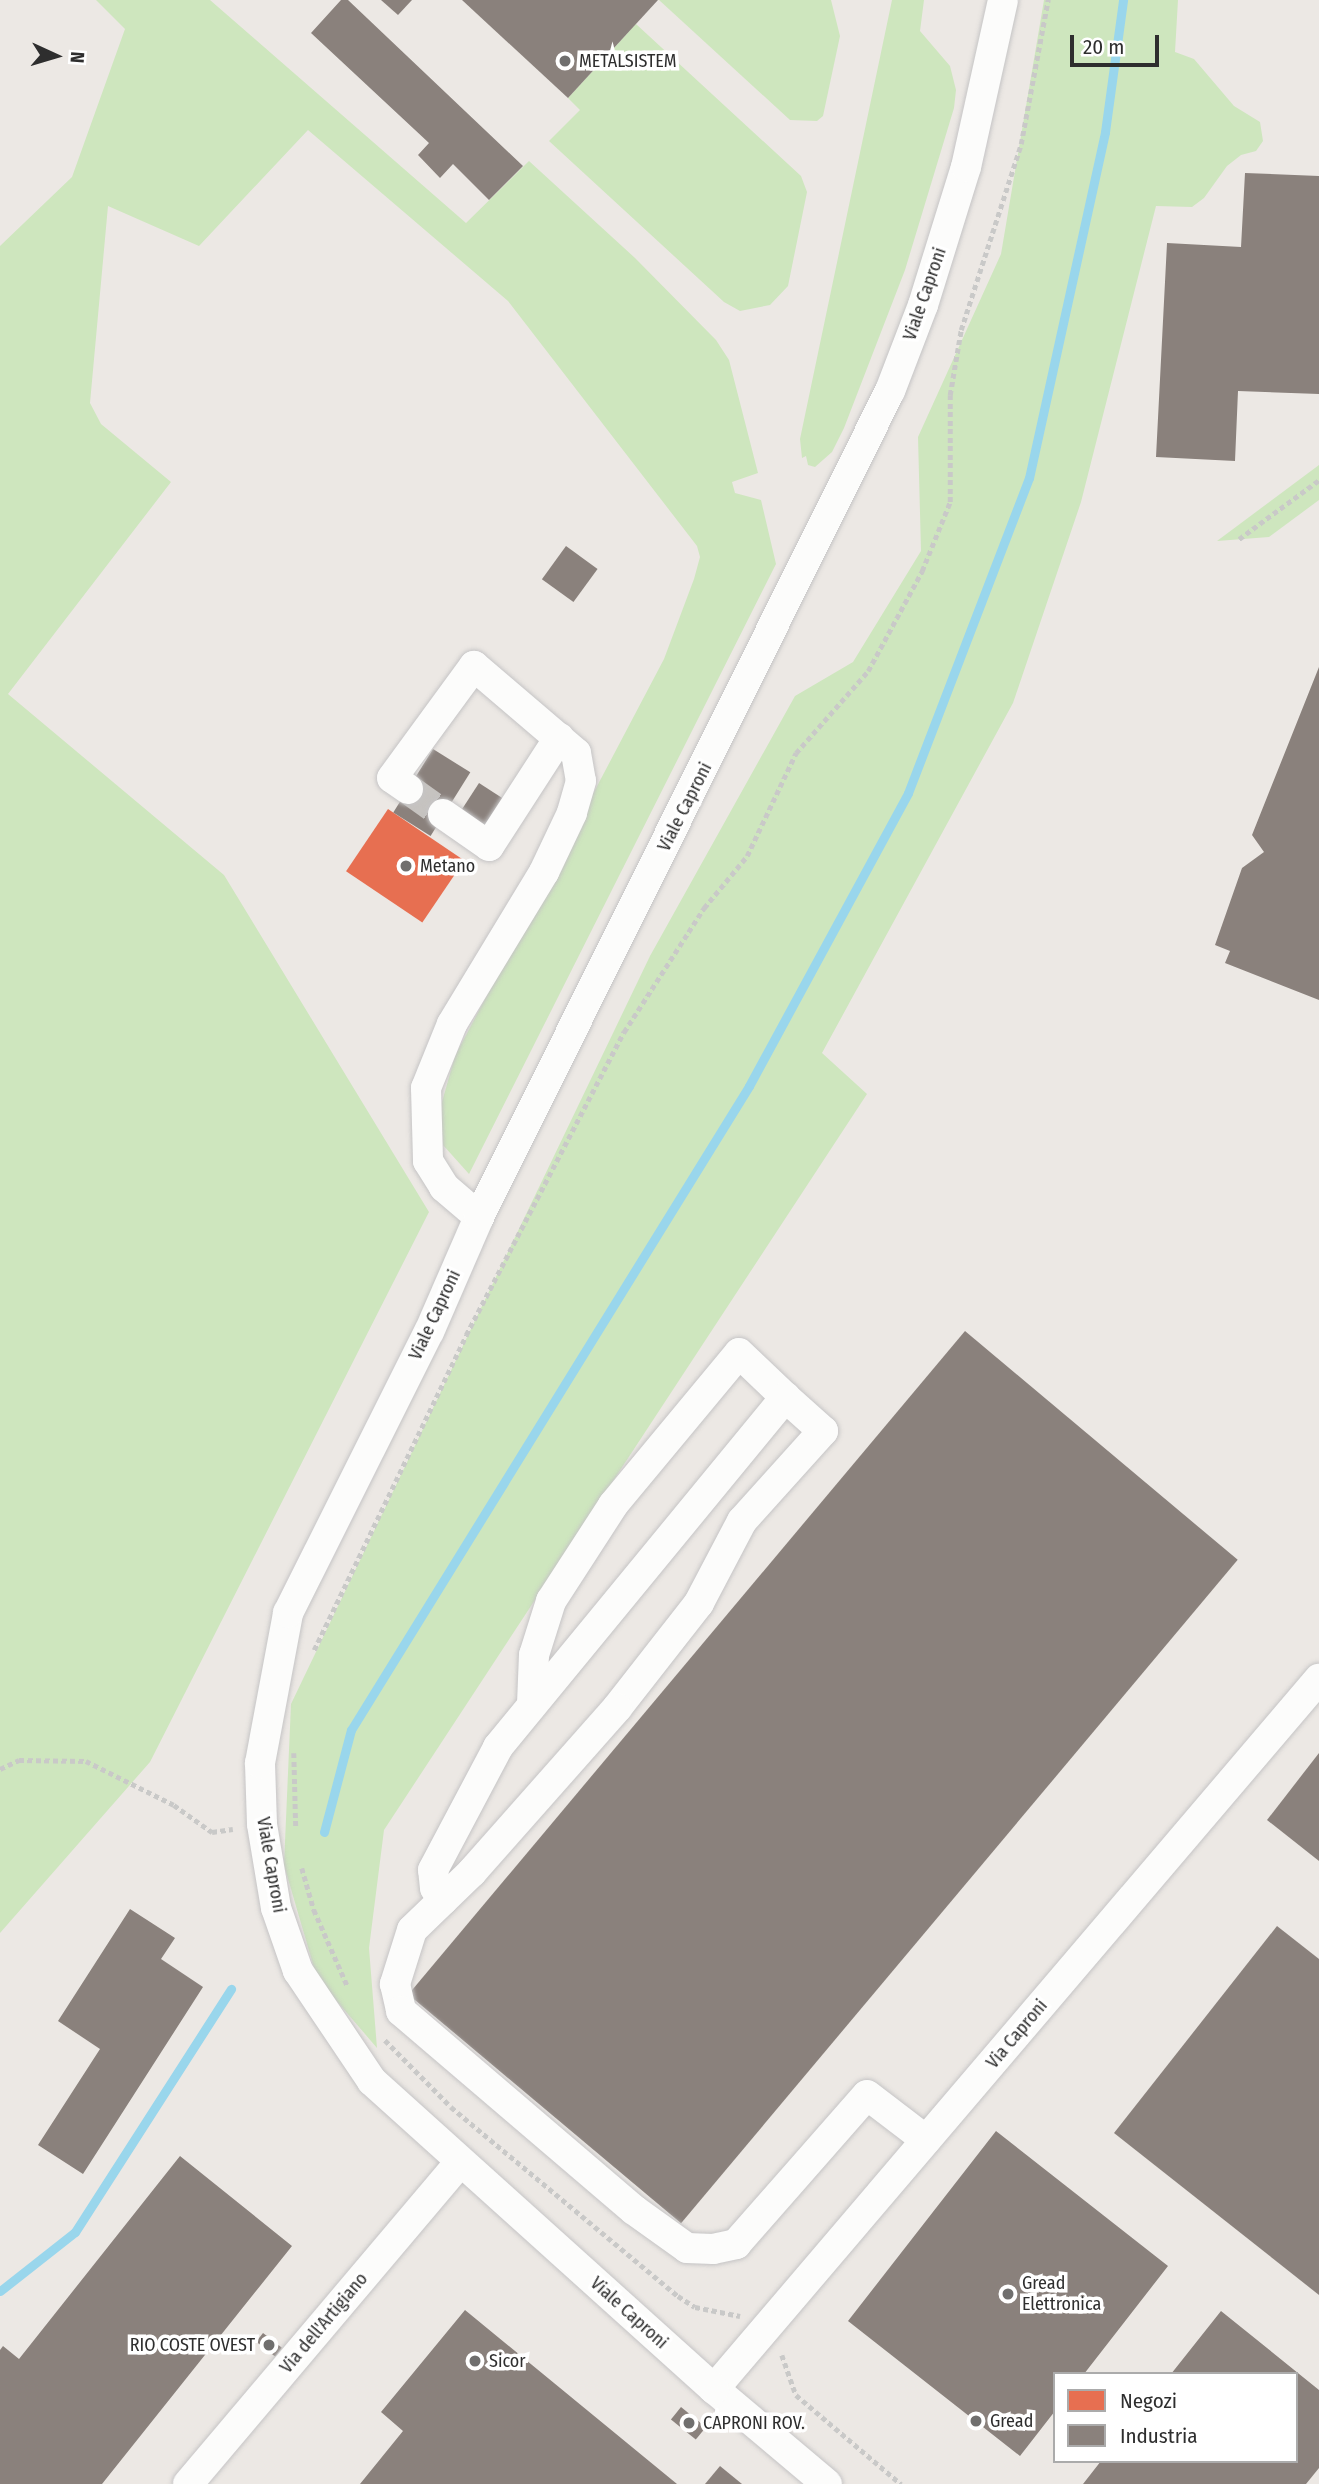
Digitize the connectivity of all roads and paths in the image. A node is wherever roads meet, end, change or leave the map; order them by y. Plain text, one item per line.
1 (1003, 0) edge
2 (1048, 0) edge
3 (1319, 480) edge
4 (1239, 539) dead end
5 (559, 738) junction
6 (408, 789) tunnel mouth
7 (443, 814) tunnel mouth
8 (479, 1217) junction
9 (785, 1397) junction
10 (312, 1653) dead end
11 (1319, 1679) edge
12 (532, 1704) junction
13 (295, 1742) dead end
14 (0, 1769) edge
15 (262, 1824) junction
16 (296, 1833) dead end
17 (298, 1854) dead end
18 (443, 1900) junction
19 (353, 1996) dead end
20 (381, 2035) dead end
21 (926, 2140) junction
22 (460, 2162) junction
23 (750, 2323) dead end
24 (780, 2350) dead end
25 (714, 2389) junction
26 (188, 2484) edge
27 (827, 2484) edge
28 (901, 2484) edge

1 - 8 street, Viale Caproni
2 - 10 path
3 - 4 path
5 - 6 street
5 - 7 street
5 - 8 street
8 - 15 street, Viale Caproni
9 - 12 street
9 - 12 street
9 - 18 street
11 - 21 street, Via Caproni
12 - 18 street
13 - 16 path
14 - 15 path
15 - 22 street, Viale Caproni
17 - 19 path
18 - 21 street
20 - 23 path
21 - 25 street, Via Caproni
22 - 25 street, Viale Caproni
22 - 26 street, Via dell'Artigiano
24 - 28 path
25 - 27 street, Viale Caproni

